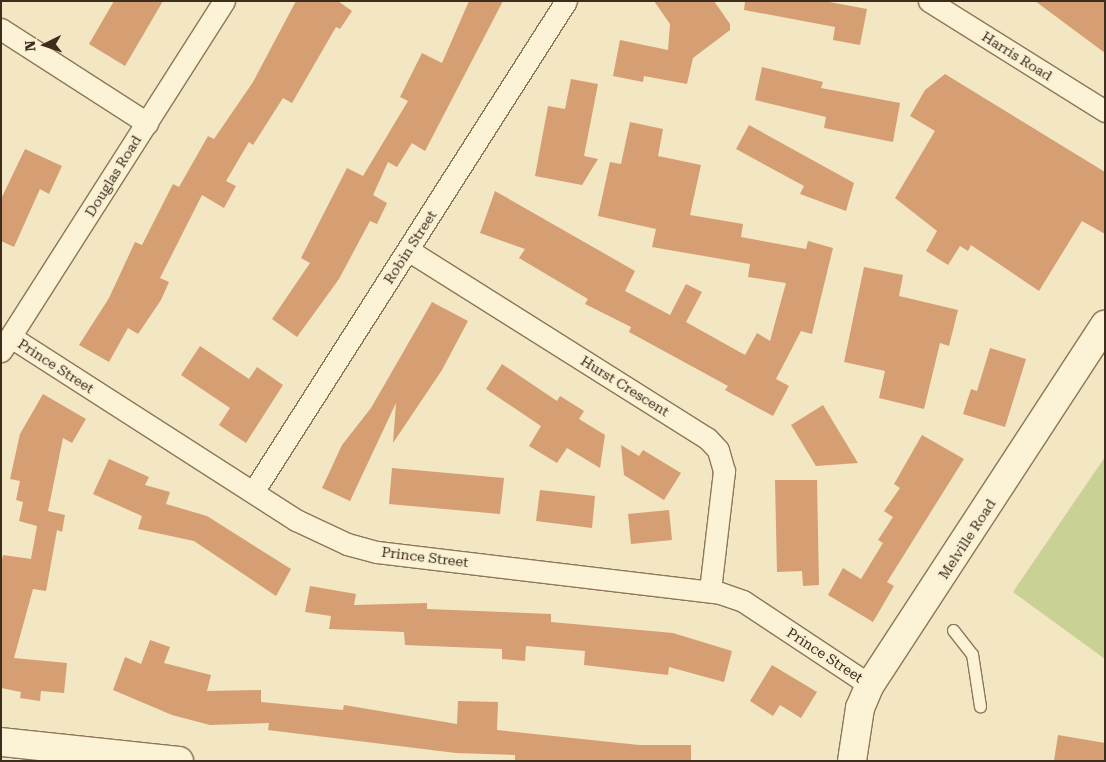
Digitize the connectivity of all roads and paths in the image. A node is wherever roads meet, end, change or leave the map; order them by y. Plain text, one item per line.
1 (224, 1) edge
2 (566, 1) edge
3 (929, 1) edge
4 (1, 29) edge
5 (1105, 111) edge
6 (147, 123) junction
7 (408, 250) junction
8 (1105, 325) edge
9 (6, 344) edge
10 (253, 492) junction
11 (710, 591) junction
12 (954, 630) dead end
13 (870, 685) junction
14 (980, 706) dead end
15 (1, 742) edge
16 (1, 760) edge
17 (11, 761) edge
18 (179, 761) edge
19 (852, 761) edge

1 - 6 street, Douglas Road
2 - 7 street, Robin Street
3 - 5 street, Harris Road
4 - 6 street
6 - 9 street, Douglas Road
7 - 10 street, Robin Street
7 - 11 street, Hurst Crescent
8 - 13 street, Melville Road
9 - 10 street, Prince Street
10 - 11 street, Prince Street
11 - 13 street, Prince Street
12 - 14 lane
13 - 19 street, Melville Road
15 - 18 street
16 - 17 street

